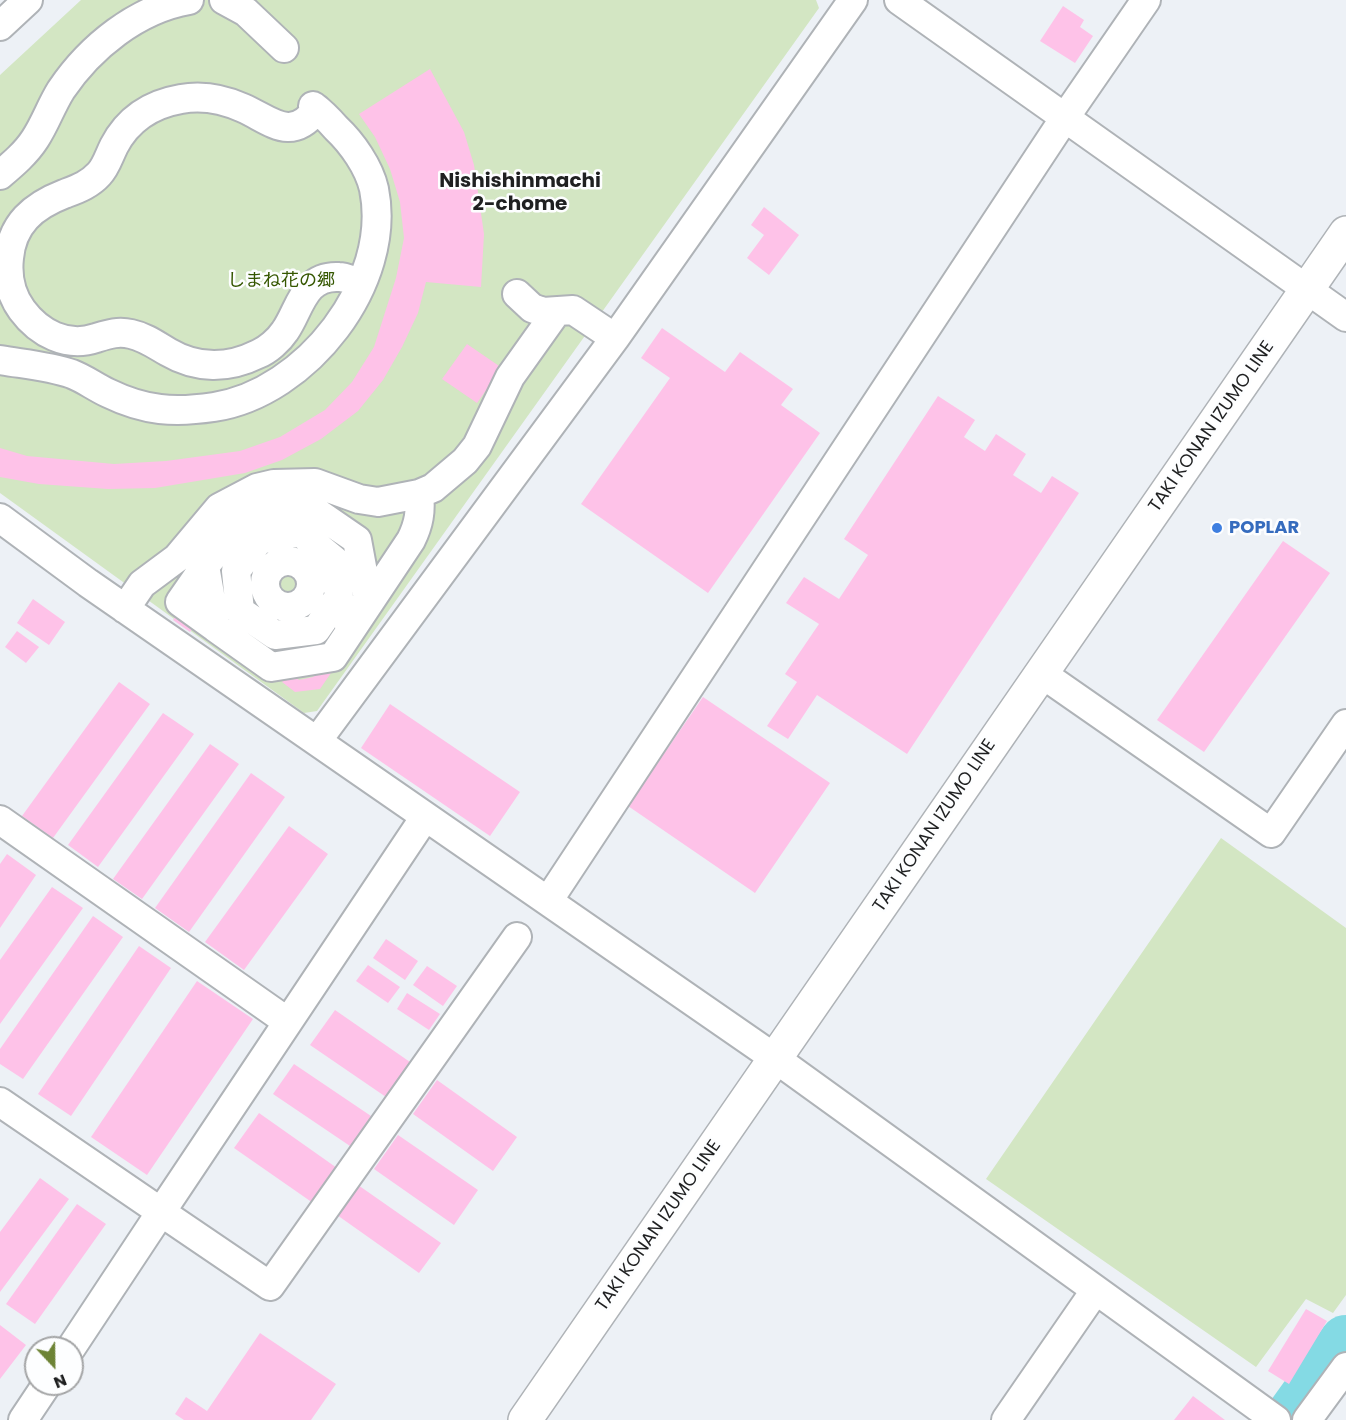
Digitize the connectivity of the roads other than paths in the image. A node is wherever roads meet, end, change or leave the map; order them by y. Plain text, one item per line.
1 (28, 0) edge
2 (189, 0) edge
3 (224, 0) edge
4 (853, 0) edge
5 (899, 0) edge
6 (1146, 0) edge
7 (0, 26) edge
8 (284, 48) dead end
9 (1066, 116) junction
10 (0, 175) edge
11 (1346, 233) edge
12 (357, 282) dead end
13 (1307, 289) junction
14 (517, 294) dead end
15 (557, 311) junction
16 (1346, 316) edge
17 (615, 338) junction
18 (0, 360) edge
19 (274, 484) junction
20 (419, 494) junction
21 (347, 495) junction
22 (0, 518) edge
23 (203, 525) junction
24 (205, 567) junction
25 (394, 568) junction
26 (293, 581) junction
27 (209, 596) junction
28 (125, 609) junction
29 (216, 628) junction
30 (351, 628) junction
31 (300, 662) junction
32 (1041, 673) junction
33 (1346, 724) edge
34 (317, 741) junction
35 (425, 817) junction
36 (0, 820) edge
37 (548, 902) junction
38 (517, 937) dead end
39 (288, 1022) junction
40 (776, 1059) junction
41 (0, 1102) edge
42 (161, 1212) junction
43 (1095, 1291) junction
44 (79, 1336) edge
45 (1346, 1367) edge
46 (39, 1396) edge
47 (23, 1420) edge
48 (525, 1420) edge
49 (1006, 1420) edge
50 (1276, 1420) edge
51 (1306, 1420) edge

1 - 7 street
2 - 10 street
3 - 8 street
4 - 17 street
5 - 9 street
6 - 9 street
9 - 13 street
9 - 37 street
11 - 13 main road, TAKI KONAN IZUMO LINE
12 - 18 street
13 - 16 street
13 - 32 main road, TAKI KONAN IZUMO LINE
14 - 15 street
15 - 17 street
15 - 20 street
17 - 34 street
19 - 21 street
19 - 23 street
19 - 26 street
20 - 21 street
20 - 25 street
21 - 26 street
22 - 28 street
23 - 26 street
23 - 28 street
24 - 26 street
24 - 27 street
24 - 29 street
25 - 26 street
25 - 30 street
26 - 27 street
26 - 29 street
26 - 30 street
26 - 30 street
26 - 31 street
26 - 31 street
27 - 29 street
28 - 34 street
30 - 31 street
32 - 33 street
32 - 40 main road, TAKI KONAN IZUMO LINE
34 - 35 street
35 - 37 street
35 - 39 street
36 - 39 street
37 - 40 street
38 - 42 street
39 - 42 street
40 - 43 street
40 - 48 main road, TAKI KONAN IZUMO LINE
41 - 42 street
42 - 44 street
43 - 49 street
43 - 50 street
45 - 51 street
46 - 47 street

